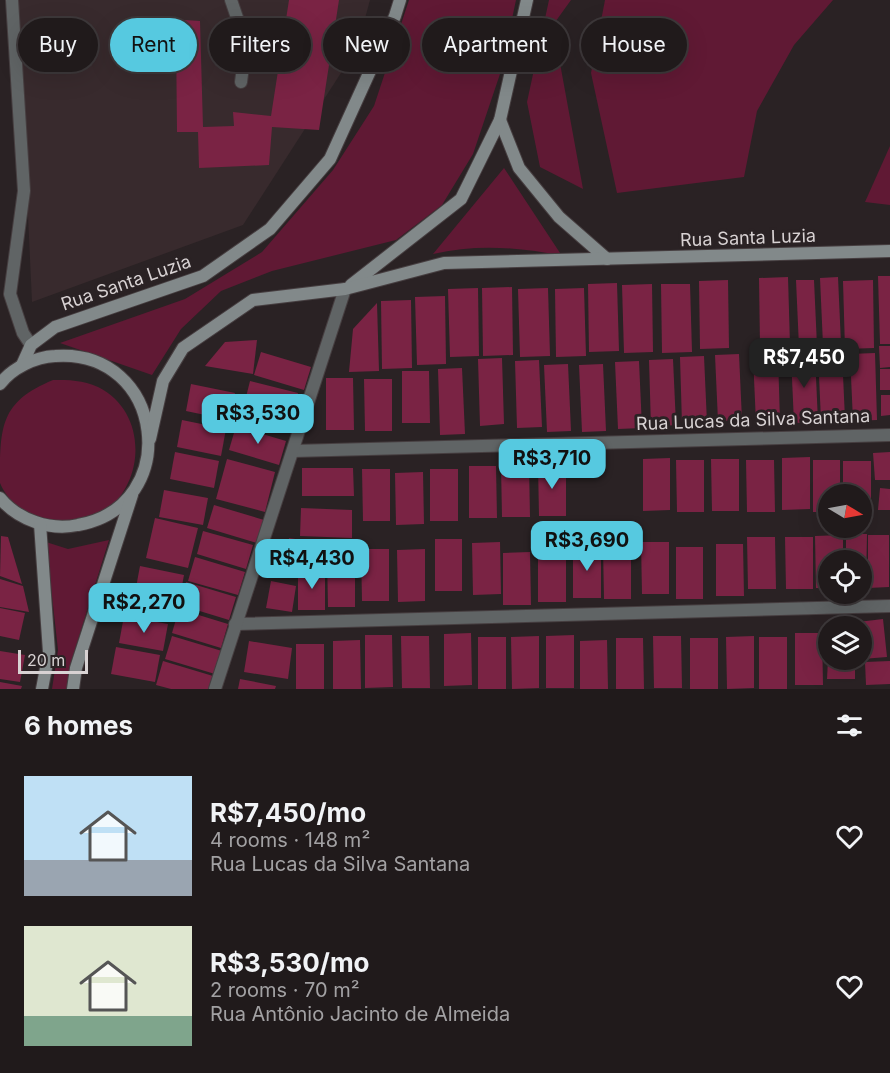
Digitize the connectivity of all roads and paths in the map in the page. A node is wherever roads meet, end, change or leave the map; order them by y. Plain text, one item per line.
1 (12, 0) edge
2 (231, 0) edge
3 (400, 0) edge
4 (527, 0) edge
5 (241, 82) dead end
6 (500, 120) junction
7 (890, 251) edge
8 (607, 259) junction
9 (345, 289) junction
10 (31, 345) junction
11 (22, 365) junction
12 (1, 381) edge
13 (890, 435) edge
14 (150, 439) junction
15 (293, 451) junction
16 (134, 491) junction
17 (2, 503) edge
18 (40, 524) junction
19 (890, 606) edge
20 (235, 624) junction
21 (42, 689) edge
22 (73, 689) edge
23 (214, 689) edge

1 - 10 street
2 - 5 street
3 - 10 main road, Rua Santa Luzia
4 - 6 main road
6 - 8 main road
6 - 9 main road
7 - 8 main road, Rua Santa Luzia
8 - 9 main road, Rua Santa Luzia
9 - 14 main road, Rua Santa Luzia
9 - 15 street
10 - 11 main road, Rua Santa Luzia
11 - 12 main road
11 - 14 main road
13 - 15 street, Rua Lucas da Silva Santana
14 - 16 main road
15 - 20 street
16 - 18 main road
16 - 22 main road
17 - 18 main road
18 - 21 main road
19 - 20 street
20 - 23 street

